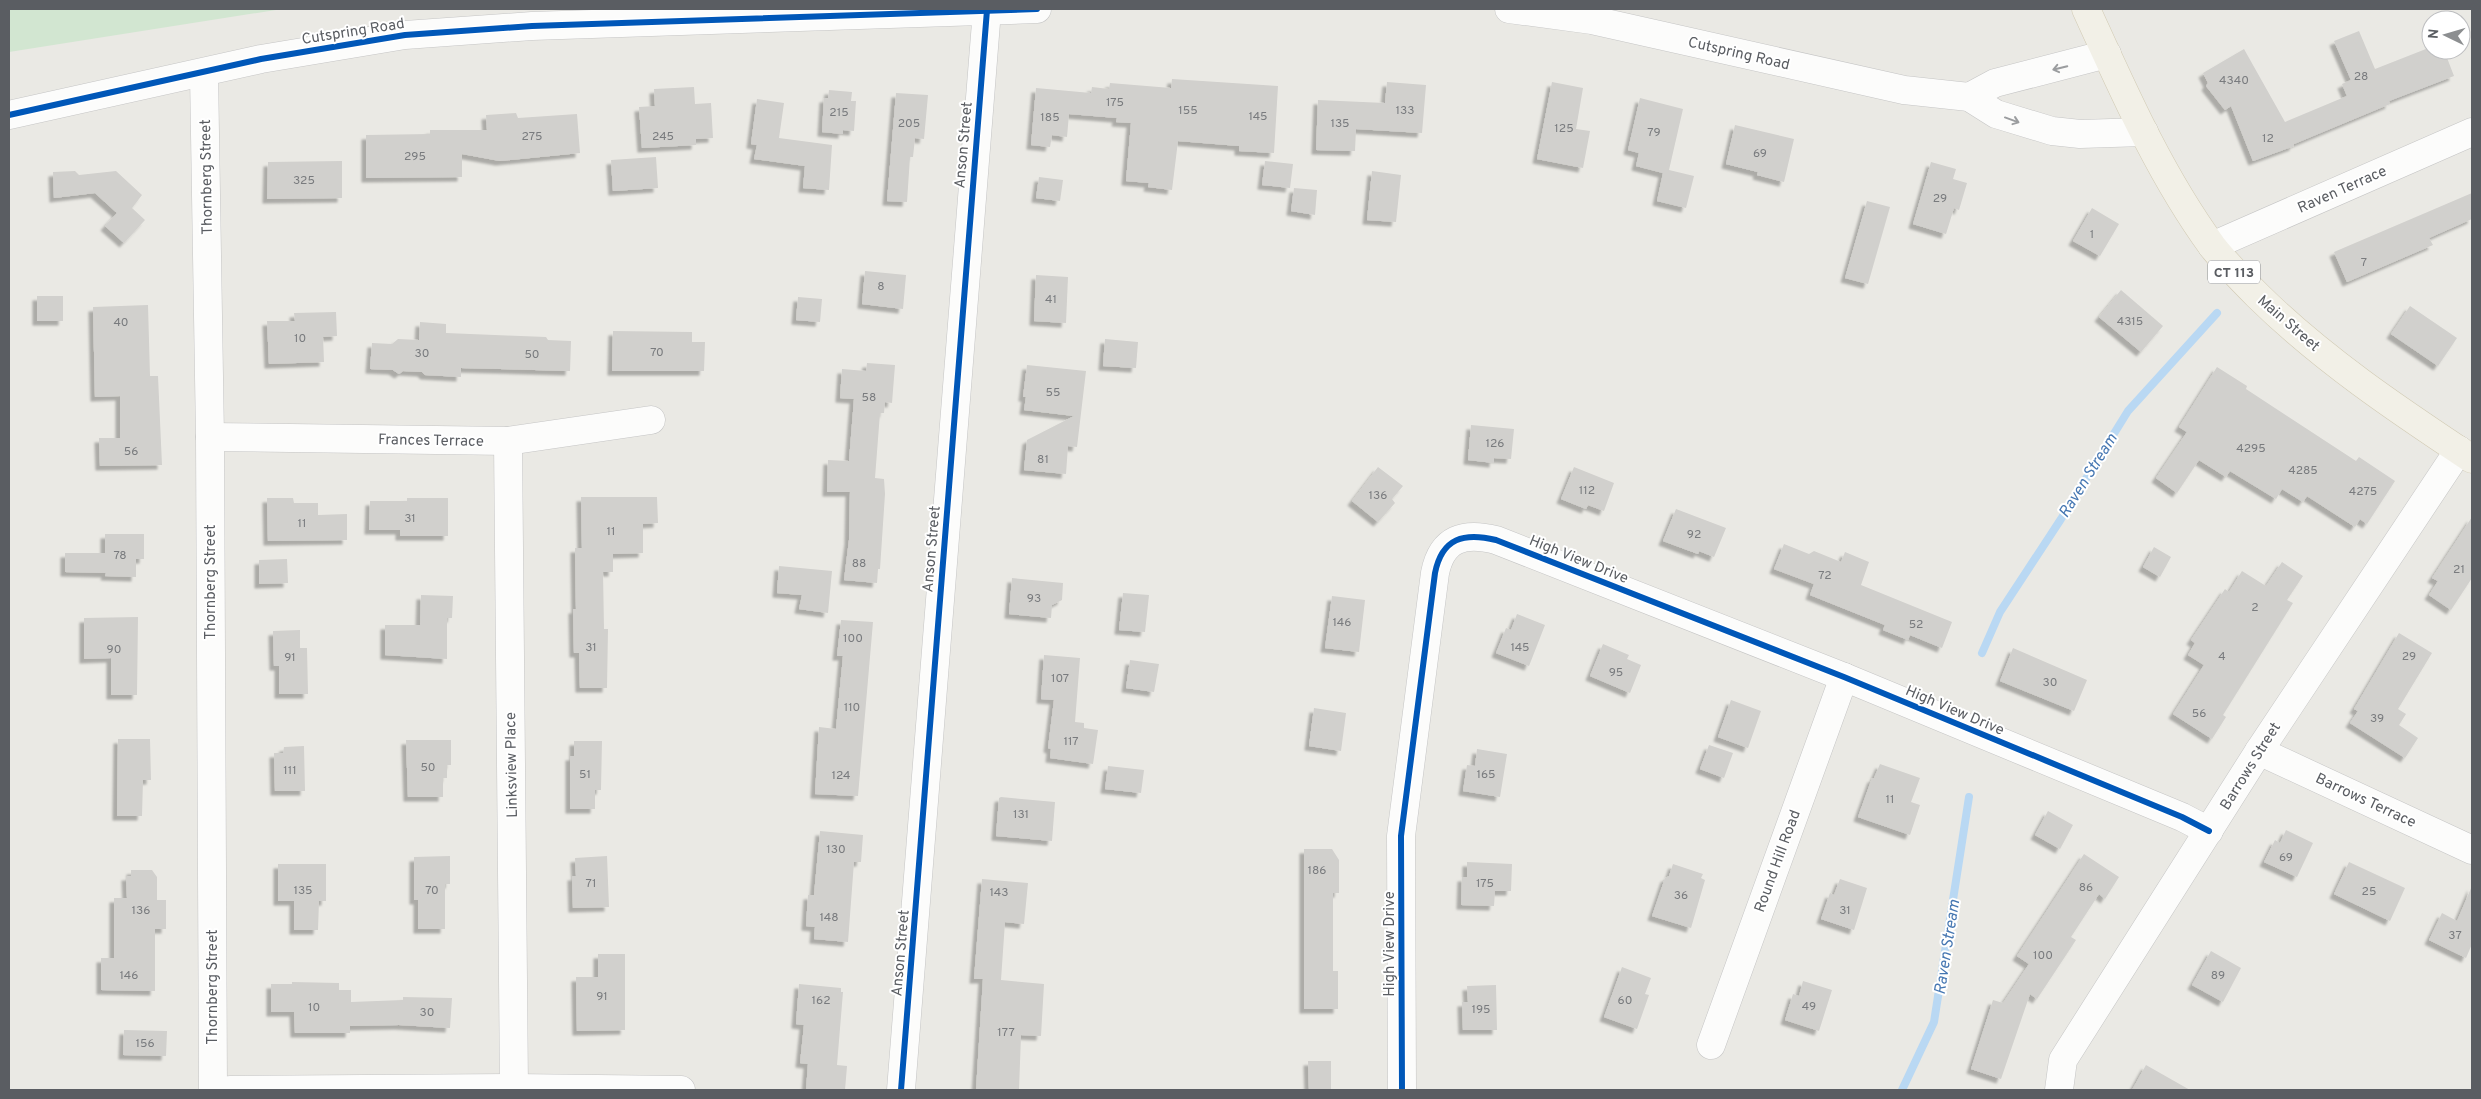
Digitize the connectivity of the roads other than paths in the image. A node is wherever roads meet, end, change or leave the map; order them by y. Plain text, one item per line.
1 (1038, 9) edge
2 (1509, 9) edge
3 (2086, 9) edge
4 (987, 10) junction
5 (2107, 54) junction
6 (204, 73) junction
7 (1969, 97) junction
8 (9, 115) edge
9 (2144, 132) junction
10 (2472, 132) edge
11 (2212, 246) junction
12 (651, 420) dead end
13 (210, 437) junction
14 (508, 441) junction
15 (2466, 455) edge
16 (1844, 677) junction
17 (2259, 751) junction
18 (2209, 831) junction
19 (2472, 850) edge
20 (1711, 1046) dead end
21 (514, 1088) junction
22 (213, 1090) edge
23 (230, 1090) edge
24 (681, 1090) edge
25 (901, 1090) edge
26 (1402, 1090) edge
27 (2058, 1090) edge

1 - 4 street, Cutspring Road
2 - 7 street, Cutspring Road
3 - 5 main road, Main Street / CT 113
4 - 6 street, Cutspring Road
4 - 25 street, Anson Street
5 -> 7 street
5 - 9 main road, Main Street / CT 113
6 - 8 street, Cutspring Road
6 - 13 street, Thornberg Street
7 -> 9 street, Cutspring Road
9 - 11 main road, Main Street / CT 113
10 - 11 street, Raven Terrace
11 - 15 main road, Main Street / CT 113
12 - 14 street, Frances Terrace
13 - 14 street, Frances Terrace
13 - 22 street, Thornberg Street
14 - 21 street, Linksview Place
15 - 17 street, Barrows Street
16 - 18 street, High View Drive
16 - 20 street, Round Hill Road
16 - 26 street, High View Drive
17 - 18 street, Barrows Street
17 - 19 street, Barrows Terrace
18 - 27 street, Barrows Street
21 - 23 street
21 - 24 street

